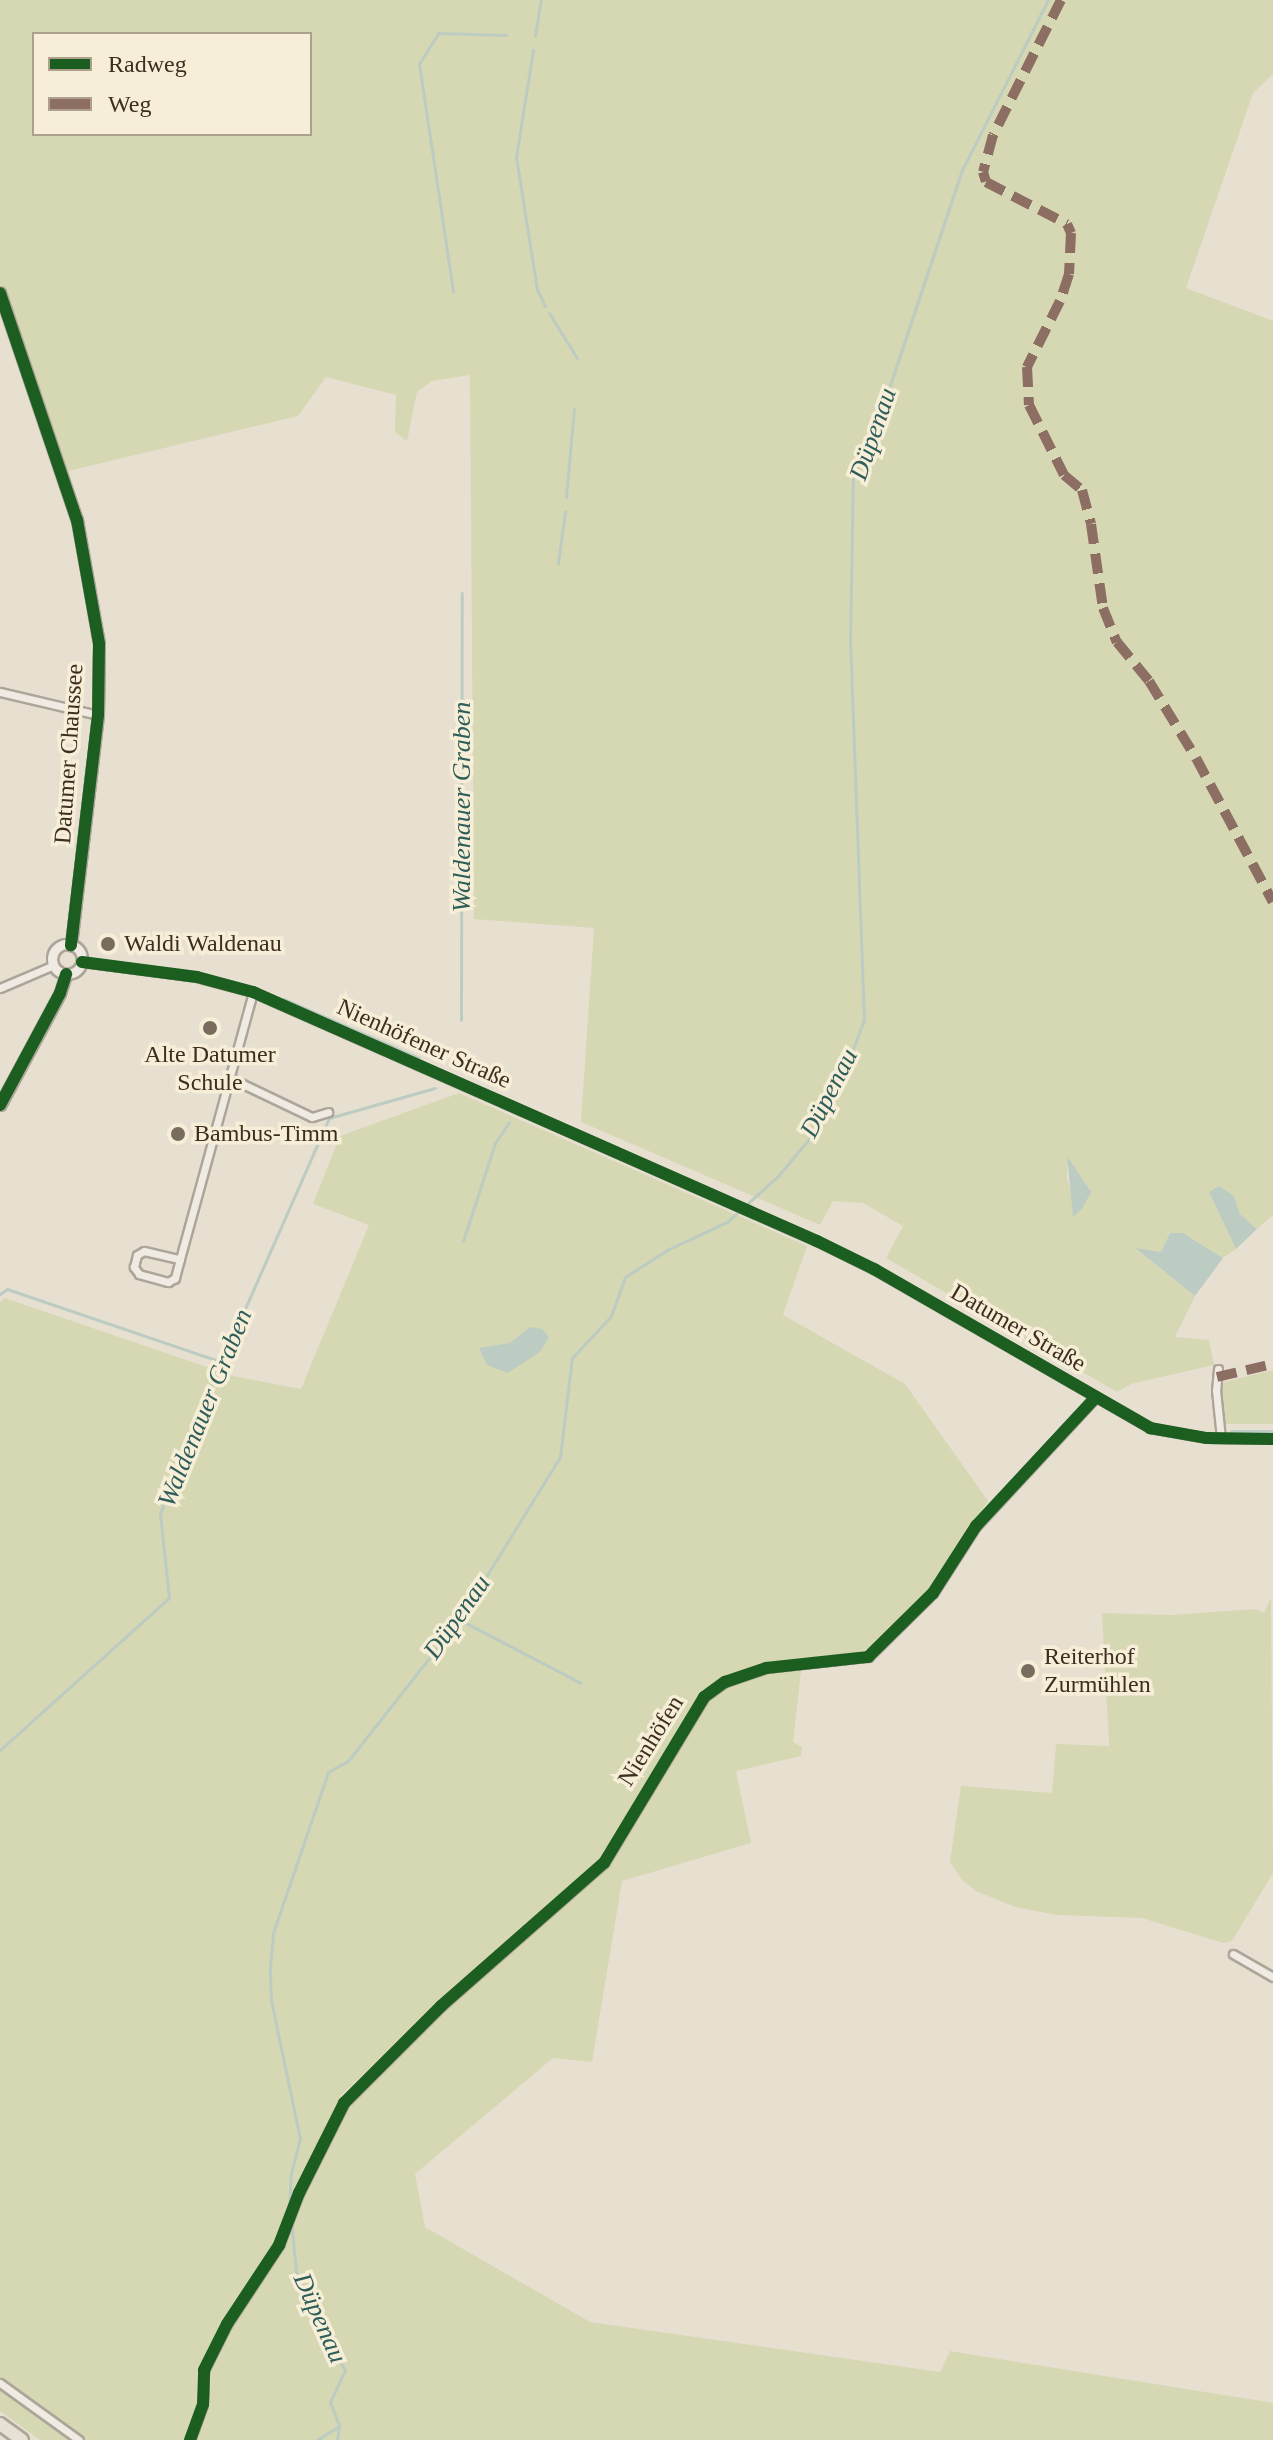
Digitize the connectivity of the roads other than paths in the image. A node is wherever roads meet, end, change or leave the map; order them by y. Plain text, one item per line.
1 (0, 293) edge
2 (0, 692) edge
3 (98, 715) junction
4 (71, 945) junction
5 (82, 962) junction
6 (54, 965) junction
7 (66, 974) junction
8 (0, 988) edge
9 (253, 992) junction
10 (228, 1077) junction
11 (0, 1105) edge
12 (328, 1112) dead end
13 (753, 1212) joint
14 (180, 1259) junction
15 (1218, 1369) dead end
16 (1095, 1398) junction
17 (1221, 1438) junction
18 (1273, 1439) edge
19 (1233, 1954) dead end
20 (1273, 1977) edge
21 (0, 2383) edge
22 (0, 2424) edge
23 (22, 2440) edge
24 (79, 2440) edge
25 (190, 2440) edge

1 - 3 street, Datumer Chaussee
2 - 3 street
3 - 4 street, Datumer Chaussee
4 - 5 street
4 - 6 street
5 - 7 street
5 - 9 street, Nienhöfener Straße
6 - 7 street
6 - 8 street
7 - 11 street
9 - 10 street
9 - 13 street, Nienhöfener Straße
10 - 12 street
10 - 14 street
13 - 16 street, Datumer Straße
14 - 14 street
15 - 17 street
16 - 17 street, Datumer Straße
16 - 25 street, Nienhöfen
17 - 18 street, Datumer Straße
19 - 20 street
21 - 24 street
22 - 23 main road

